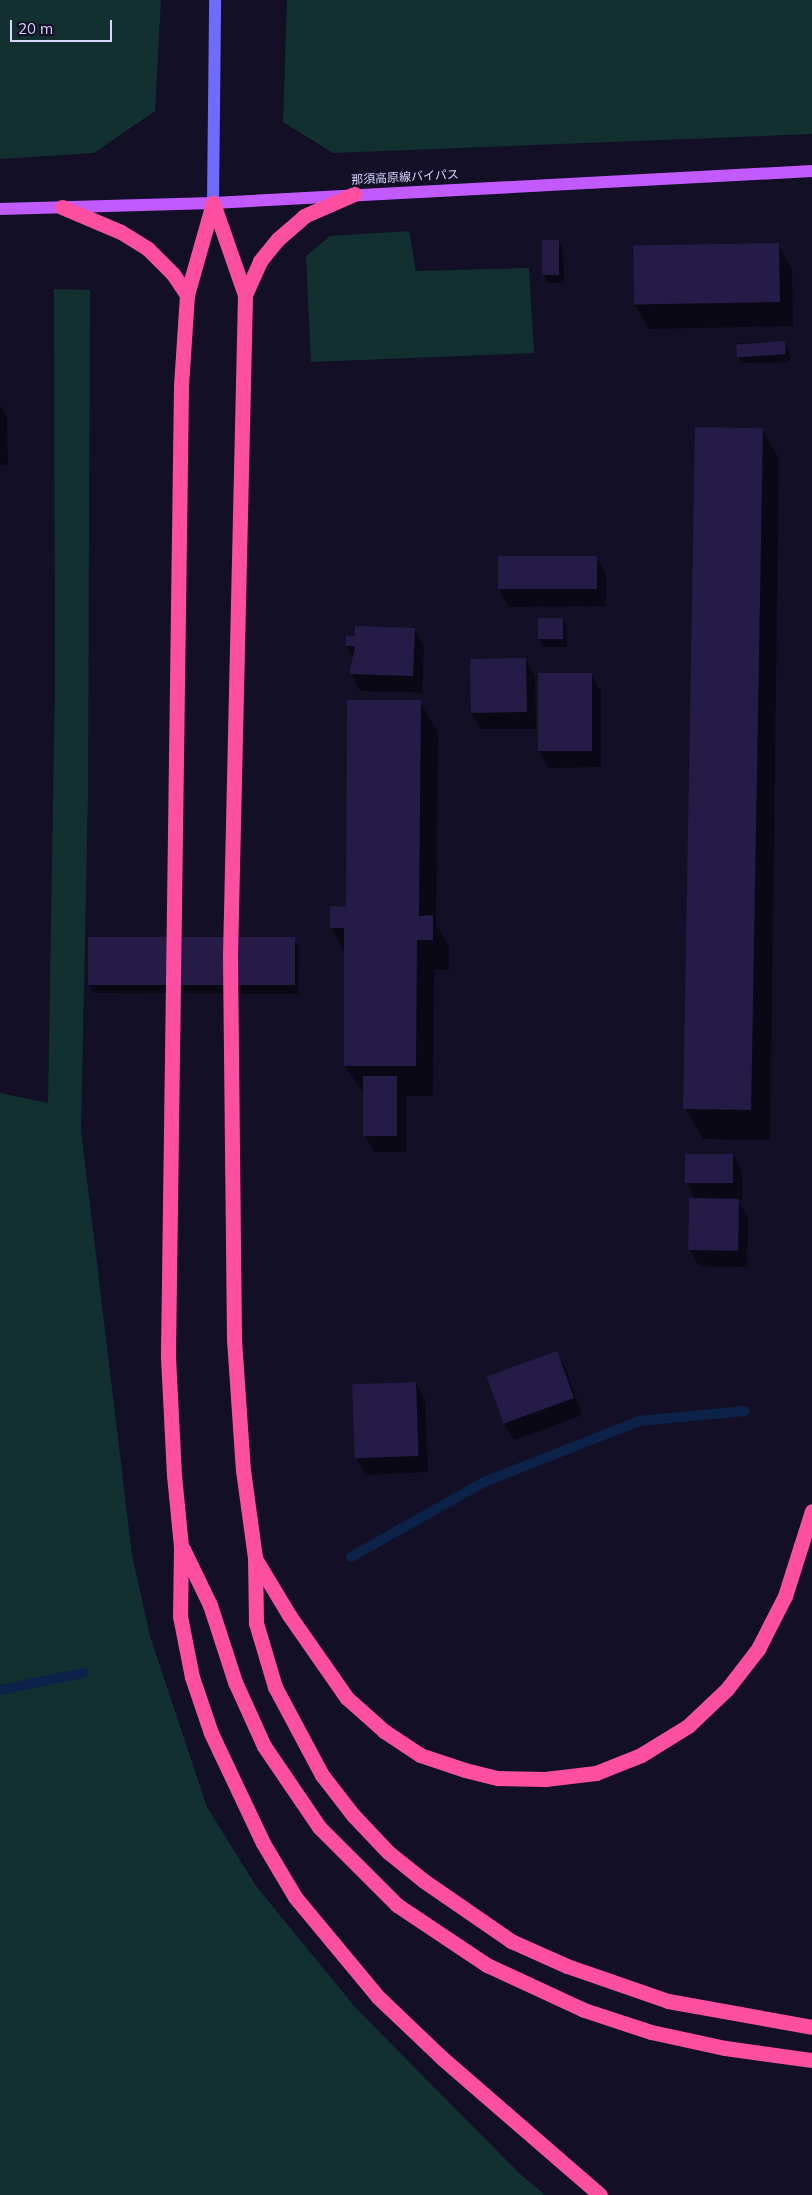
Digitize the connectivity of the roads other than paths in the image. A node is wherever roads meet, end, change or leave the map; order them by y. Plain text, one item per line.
1 (215, 0) edge
2 (807, 172) edge
3 (354, 194) junction
4 (213, 203) junction
5 (62, 207) junction
6 (0, 209) edge
7 (186, 295) junction
8 (245, 295) junction
9 (812, 1511) edge
10 (181, 1546) junction
11 (255, 1558) junction
12 (812, 2027) edge
13 (812, 2060) edge
14 (600, 2195) edge

1 - 4 street
2 - 3 main road, 那須高原線バイパス
3 - 4 main road, 那須高原線バイパス
3 - 8 highway
4 - 5 main road, 那須高原線バイパス
4 - 7 highway
4 - 8 highway
5 - 6 main road, 那須高原線バイパス
5 - 7 highway
7 - 10 highway
8 - 11 highway
9 - 11 highway
10 - 13 highway
10 - 14 highway
11 - 12 highway

